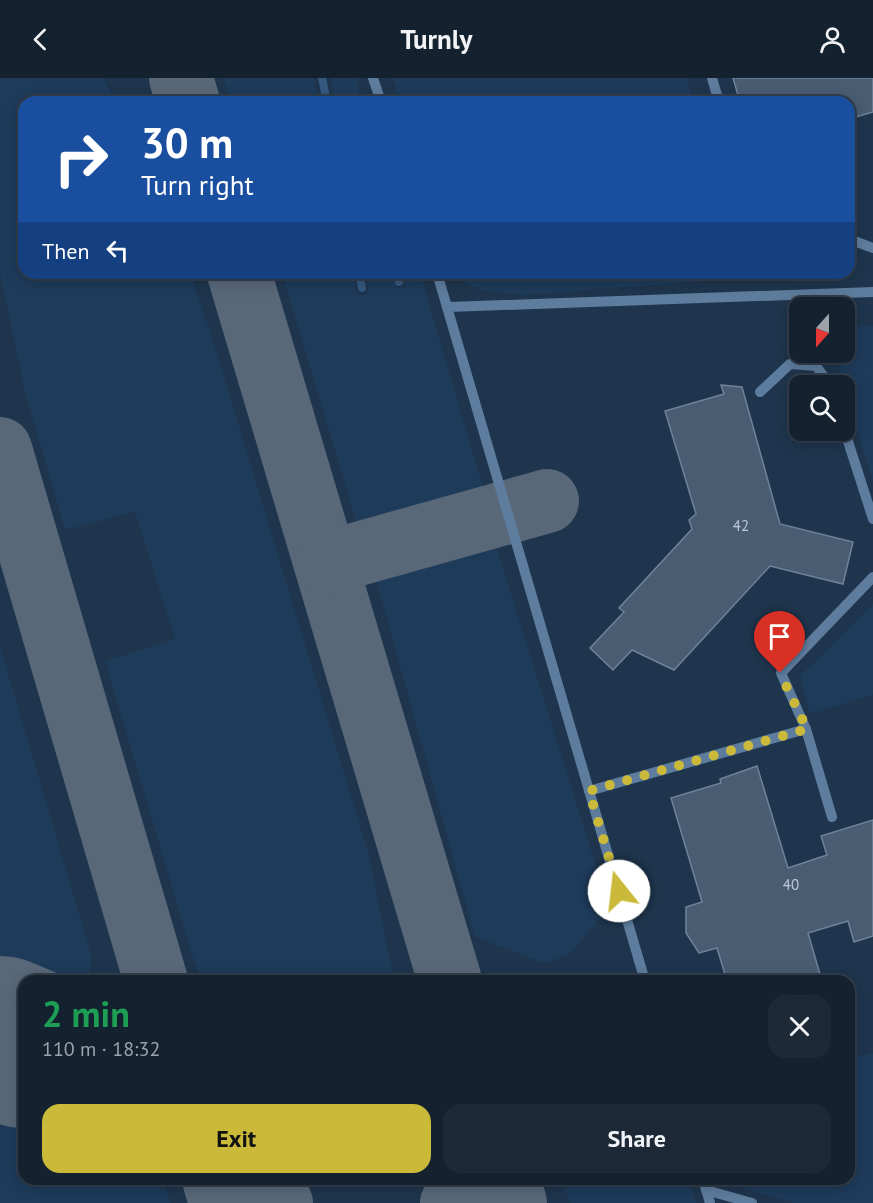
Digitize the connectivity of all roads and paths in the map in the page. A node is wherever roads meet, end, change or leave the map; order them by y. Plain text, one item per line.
1 (373, 78) edge
2 (712, 78) edge
3 (379, 96) edge
4 (717, 96) edge
5 (855, 241) edge
6 (873, 248) edge
7 (439, 279) edge
8 (873, 292) edge
9 (448, 307) junction
10 (823, 375) edge
11 (760, 392) dead end
12 (848, 441) edge
13 (873, 519) edge
14 (873, 577) edge
15 (807, 729) junction
16 (589, 791) junction
17 (832, 817) dead end
18 (643, 975) edge
19 (704, 1185) edge
20 (710, 1203) edge
21 (752, 1203) edge

1 - 3 lane
2 - 4 lane
5 - 6 lane
7 - 9 lane
8 - 9 lane
9 - 16 lane
10 - 11 lane
12 - 13 lane
14 - 15 lane
15 - 16 lane
15 - 17 lane
16 - 18 lane
19 - 20 lane
19 - 21 lane

